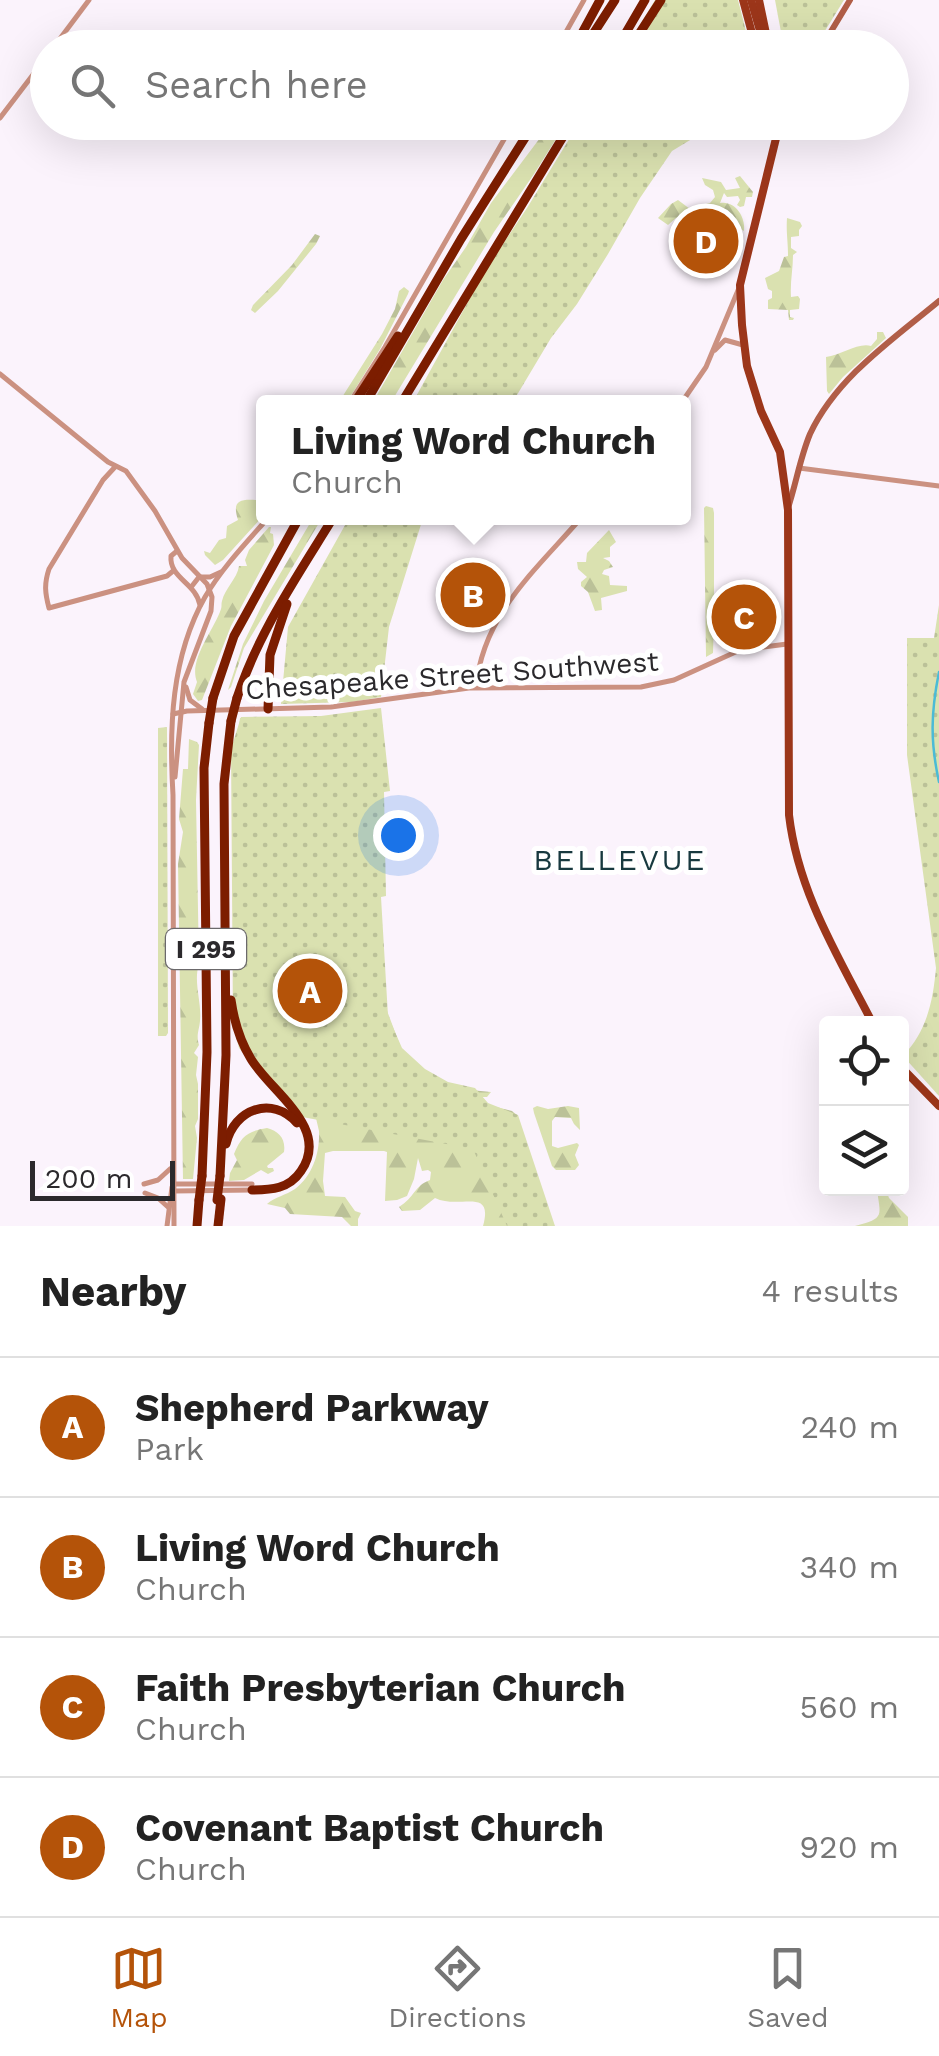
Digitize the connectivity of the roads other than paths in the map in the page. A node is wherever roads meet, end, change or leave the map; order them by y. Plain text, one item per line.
1 (88, 0) edge
2 (584, 0) edge
3 (600, 0) edge
4 (615, 0) edge
5 (645, 0) edge
6 (661, 0) edge
7 (742, 0) edge
8 (751, 0) edge
9 (760, 0) edge
10 (850, 0) edge
11 (66, 30) edge
12 (567, 30) edge
13 (584, 30) edge
14 (596, 30) edge
15 (628, 30) edge
16 (642, 30) edge
17 (751, 30) edge
18 (761, 30) edge
19 (764, 30) edge
20 (832, 30) edge
21 (30, 79) edge
22 (0, 118) edge
23 (504, 140) edge
24 (524, 140) edge
25 (562, 140) edge
26 (776, 140) edge
27 (434, 284) junction
28 (740, 285) junction
29 (939, 301) edge
30 (743, 345) junction
31 (714, 352) junction
32 (0, 374) edge
33 (356, 395) edge
34 (357, 395) edge
35 (370, 395) edge
36 (406, 395) edge
37 (687, 395) edge
38 (115, 466) junction
39 (783, 466) junction
40 (799, 468) junction
41 (939, 486) edge
42 (788, 510) junction
43 (262, 525) edge
44 (296, 525) edge
45 (328, 525) edge
46 (576, 525) edge
47 (320, 538) junction
48 (178, 551) junction
49 (224, 570) junction
50 (173, 572) junction
51 (199, 577) junction
52 (191, 586) junction
53 (210, 590) junction
54 (200, 608) junction
55 (788, 644) junction
56 (186, 677) junction
57 (476, 688) junction
58 (268, 709) junction
59 (205, 710) junction
60 (177, 713) junction
61 (225, 893) junction
62 (869, 1016) edge
63 (909, 1075) edge
64 (939, 1106) edge
65 (172, 1167) junction
66 (222, 1176) junction
67 (144, 1184) dead end
68 (252, 1187) junction
69 (172, 1189) junction
70 (146, 1193) dead end
71 (169, 1210) junction
72 (171, 1226) edge
73 (197, 1226) edge
74 (216, 1226) edge

1 - 11 street
2 - 12 street
3 - 13 highway
4 - 14 highway
5 - 15 highway
6 - 16 highway
7 - 17 main road
8 - 18 main road
9 - 19 main road
10 - 20 main road
21 - 22 street
23 - 33 street
24 - 27 highway
25 - 36 highway
26 - 28 main road
27 - 34 highway
27 - 35 highway
28 - 30 main road
28 - 31 street
29 - 40 main road
30 - 31 street
30 - 39 main road
31 - 37 street
32 - 38 street
38 - 48 street
38 - 50 street
39 - 40 main road
39 - 42 main road
40 - 41 street
40 - 42 main road
42 - 55 main road
43 - 49 street
44 - 73 highway, I 295, bridge
45 - 47 highway, I 295
46 - 57 street
47 - 58 highway
47 - 61 highway, I 295, bridge
48 - 50 street
48 - 51 street
49 - 51 street
49 - 53 street
50 - 52 street
51 - 52 street
51 - 53 street
52 - 54 street
53 - 54 street
53 - 56 street
54 - 60 street
55 - 57 street, Chesapeake Street Southwest
55 - 62 main road
56 - 59 street
56 - 60 street
57 - 58 street, Chesapeake Street Southwest
58 - 59 street, Chesapeake Street Southwest
59 - 60 street, Chesapeake Street Southwest
60 - 65 street
61 - 66 highway, I 295
61 - 68 highway
63 - 64 main road
65 - 67 street
65 - 69 street
66 - 68 highway
66 - 74 highway, I 295, bridge
68 - 69 street
69 - 71 street
69 - 72 street
70 - 71 street
71 - 72 street

